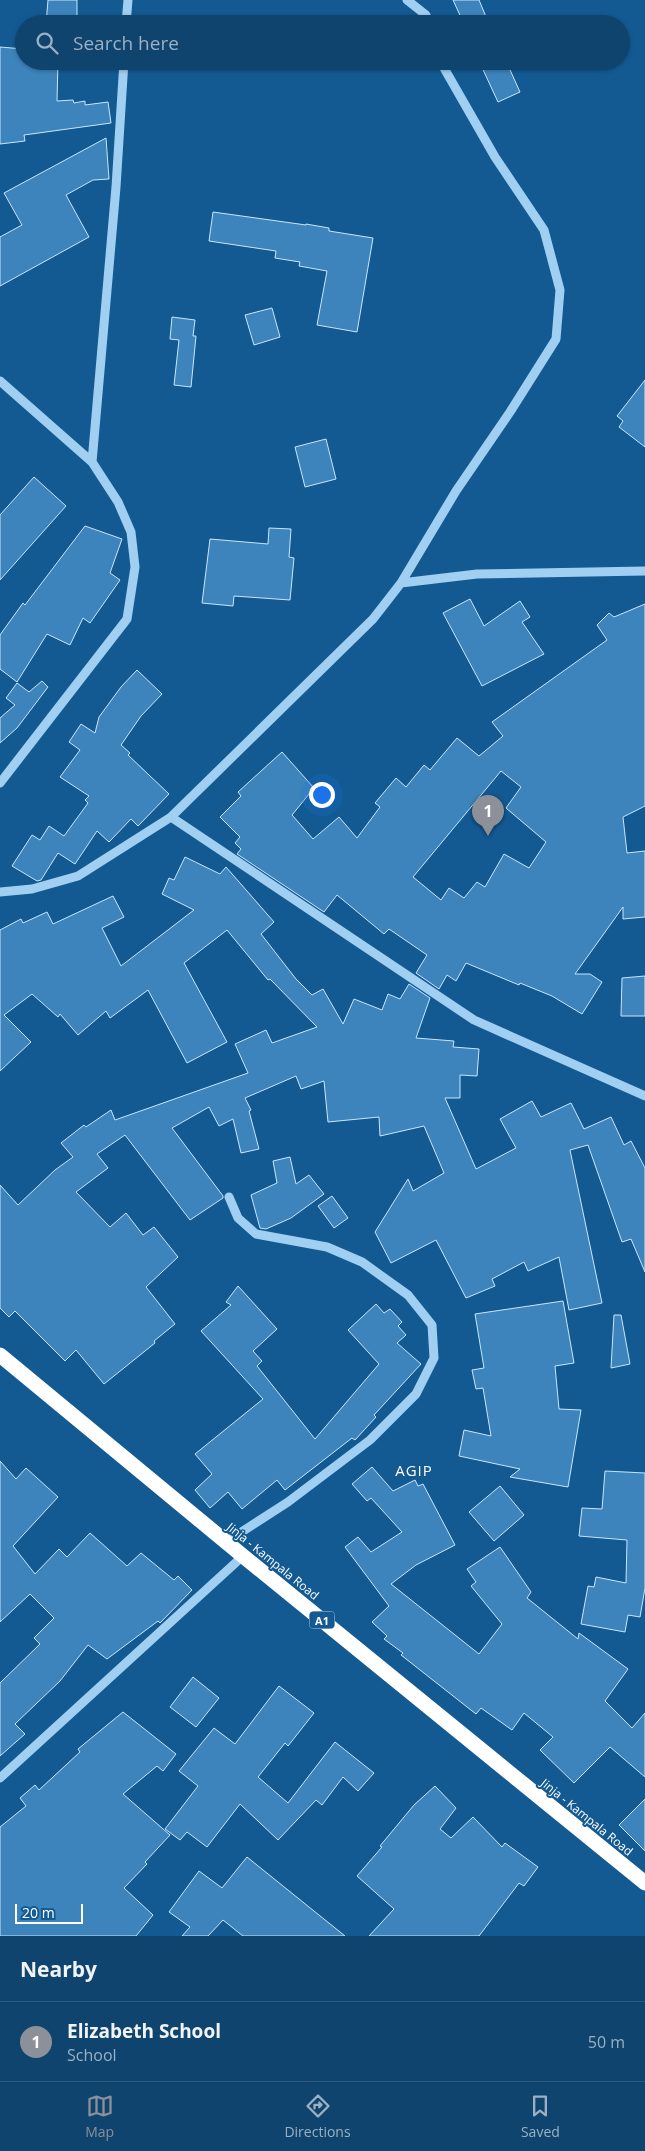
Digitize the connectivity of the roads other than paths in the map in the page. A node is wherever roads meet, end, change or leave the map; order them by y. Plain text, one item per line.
1 (128, 0) edge
2 (407, 0) edge
3 (127, 15) edge
4 (426, 15) edge
5 (123, 70) edge
6 (445, 70) edge
7 (0, 381) edge
8 (92, 462) junction
9 (645, 571) edge
10 (401, 583) junction
11 (0, 784) edge
12 (171, 816) junction
13 (0, 892) edge
14 (645, 1096) edge
15 (229, 1197) dead end
16 (0, 1356) edge
17 (226, 1542) junction
18 (243, 1556) junction
19 (0, 1778) edge
20 (645, 1883) edge

1 - 3 street
2 - 4 street
5 - 8 street
6 - 10 street
7 - 8 street
8 - 11 street
9 - 10 street
10 - 12 street
12 - 13 street
12 - 14 street
15 - 17 street
16 - 17 highway, Jinja - Kampala Road / A1
17 - 18 highway, Jinja - Kampala Road / A1
18 - 19 street
18 - 20 highway, Jinja - Kampala Road / A1

